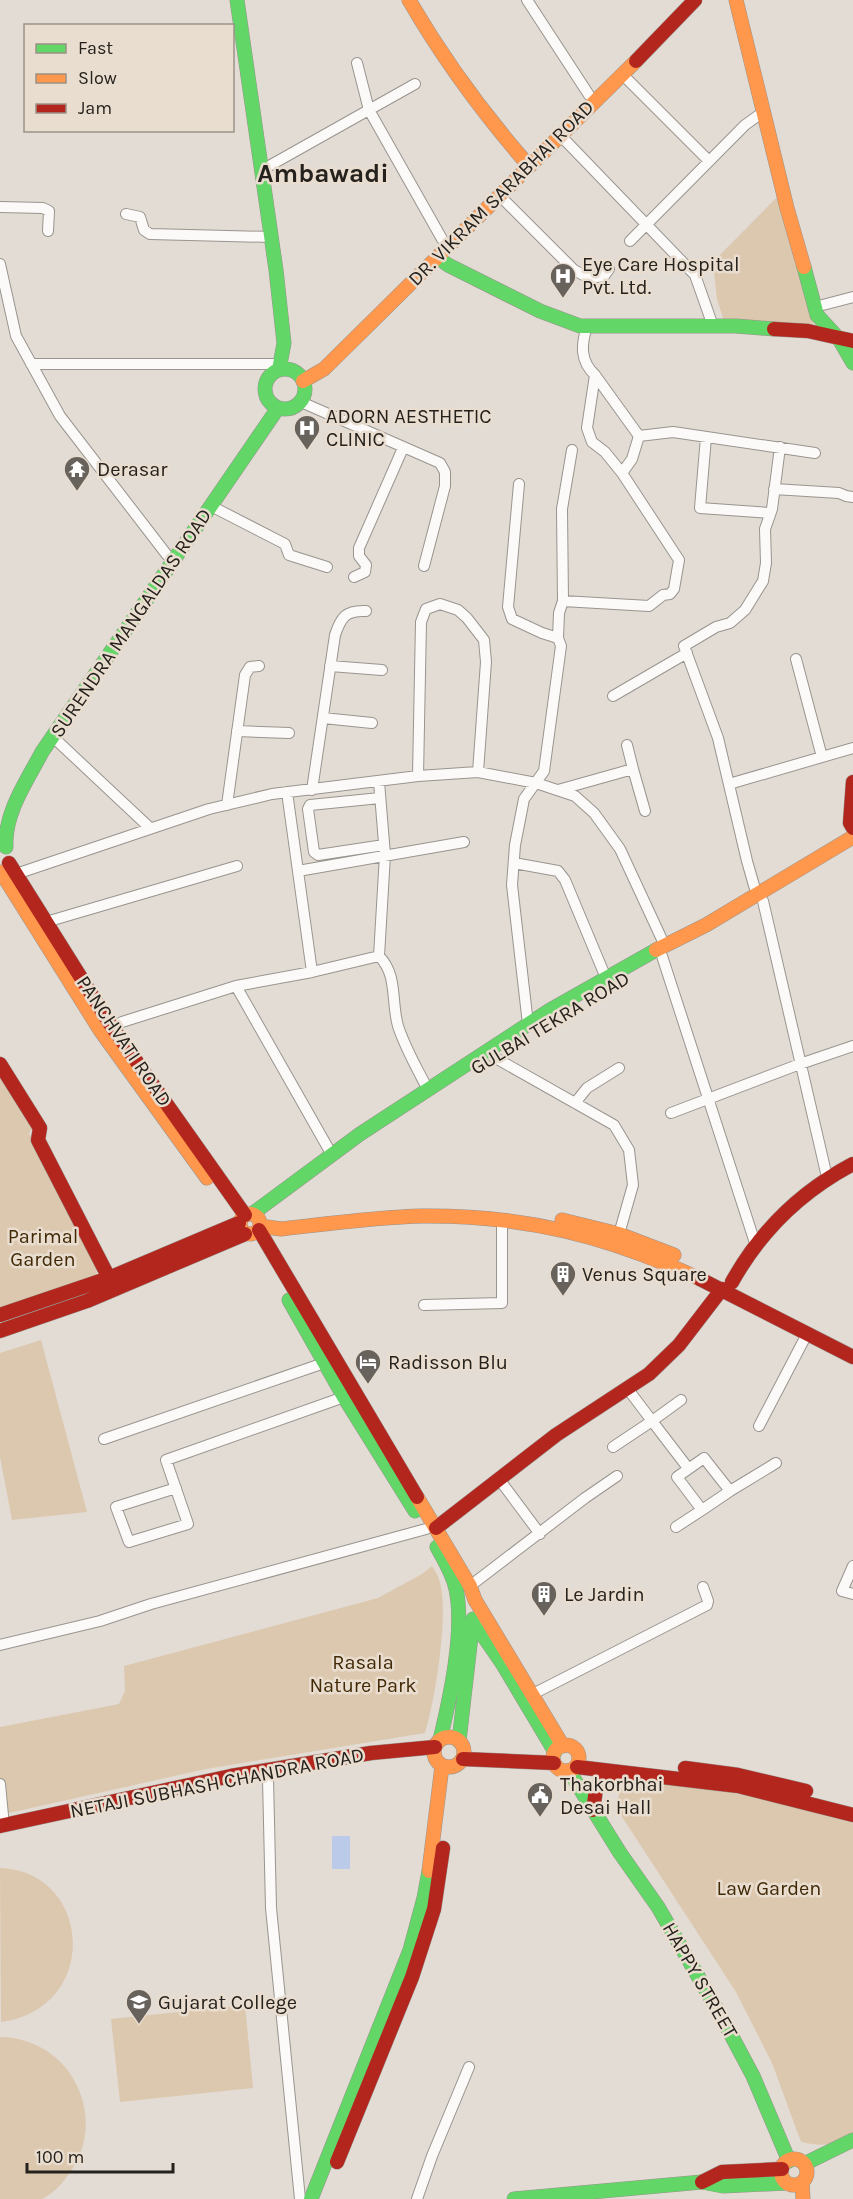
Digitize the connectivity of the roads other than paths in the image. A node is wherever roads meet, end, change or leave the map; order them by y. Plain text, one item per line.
1 (237, 0) edge
2 (245, 0) edge
3 (409, 0) edge
4 (527, 0) edge
5 (682, 0) edge
6 (695, 0) edge
7 (736, 0) edge
8 (357, 63) dead end
9 (622, 75) junction
10 (415, 84) dead end
11 (588, 95) junction
12 (369, 110) junction
13 (762, 112) junction
14 (560, 135) junction
15 (523, 159) junction
16 (709, 161) junction
17 (270, 166) junction
18 (499, 195) junction
19 (0, 207) edge
20 (126, 214) dead end
21 (645, 224) junction
22 (48, 231) dead end
23 (271, 237) junction
24 (442, 239) junction
25 (630, 241) dead end
26 (437, 257) junction
27 (0, 264) edge
28 (609, 269) dead end
29 (853, 297) edge
30 (815, 307) junction
31 (586, 326) junction
32 (714, 326) junction
33 (846, 340) edge
34 (853, 363) edge
35 (31, 364) junction
36 (290, 372) junction
37 (595, 375) junction
38 (301, 402) junction
39 (274, 406) junction
40 (639, 436) junction
41 (706, 437) junction
42 (780, 447) junction
43 (403, 448) junction
44 (572, 450) dead end
45 (815, 453) dead end
46 (622, 473) junction
47 (519, 483) dead end
48 (774, 489) junction
49 (853, 497) edge
50 (211, 506) junction
51 (770, 513) junction
52 (167, 555) junction
53 (424, 566) dead end
54 (327, 567) dead end
55 (354, 577) dead end
56 (563, 601) junction
57 (366, 611) dead end
58 (558, 638) junction
59 (687, 653) junction
60 (796, 659) dead end
61 (259, 666) dead end
62 (330, 666) junction
63 (382, 670) dead end
64 (613, 696) dead end
65 (323, 718) junction
66 (372, 723) dead end
67 (237, 731) junction
68 (289, 733) dead end
69 (53, 737) junction
70 (627, 745) dead end
71 (853, 748) edge
72 (822, 757) junction
73 (633, 769) junction
74 (478, 772) junction
75 (418, 776) junction
76 (379, 782) junction
77 (536, 783) junction
78 (853, 783) edge
79 (729, 784) junction
80 (312, 790) junction
81 (558, 790) junction
82 (287, 792) junction
83 (380, 798) junction
84 (227, 805) junction
85 (645, 811) dead end
86 (0, 820) edge
87 (150, 828) junction
88 (853, 828) edge
89 (853, 837) edge
90 (464, 842) dead end
91 (3, 845) edge
92 (853, 848) edge
93 (384, 850) junction
94 (513, 863) junction
95 (237, 866) dead end
96 (6, 870) edge
97 (298, 872) junction
98 (760, 898) junction
99 (46, 922) junction
100 (663, 951) junction
101 (379, 956) junction
102 (312, 972) junction
103 (606, 978) junction
104 (236, 986) junction
105 (528, 1024) junction
106 (113, 1028) junction
107 (853, 1046) edge
108 (492, 1056) junction
109 (0, 1064) edge
110 (801, 1064) junction
111 (620, 1068) dead end
112 (428, 1090) junction
113 (708, 1099) junction
114 (575, 1103) junction
115 (671, 1113) dead end
116 (332, 1155) junction
117 (853, 1164) edge
118 (827, 1177) junction
119 (502, 1219) junction
120 (251, 1224) junction
121 (619, 1234) junction
122 (756, 1245) junction
123 (109, 1278) junction
124 (727, 1286) junction
125 (424, 1305) dead end
126 (0, 1315) edge
127 (0, 1331) edge
128 (807, 1334) junction
129 (853, 1345) edge
130 (853, 1357) edge
131 (324, 1363) junction
132 (627, 1388) junction
133 (344, 1397) junction
134 (681, 1400) dead end
135 (652, 1421) junction
136 (759, 1426) dead end
137 (104, 1439) dead end
138 (613, 1447) dead end
139 (776, 1463) dead end
140 (688, 1468) junction
141 (617, 1476) dead end
142 (499, 1479) junction
143 (176, 1488) junction
144 (730, 1491) junction
145 (702, 1510) junction
146 (676, 1527) dead end
147 (431, 1528) junction
148 (540, 1534) junction
149 (853, 1566) edge
150 (470, 1586) junction
151 (703, 1587) dead end
152 (853, 1594) edge
153 (475, 1600) junction
154 (473, 1621) junction
155 (0, 1645) edge
156 (533, 1694) junction
157 (449, 1753) junction
158 (556, 1754) junction
159 (575, 1764) junction
160 (631, 1772) junction
161 (268, 1779) junction
162 (0, 1785) edge
163 (853, 1804) edge
164 (593, 1810) junction
165 (853, 1815) edge
166 (1, 1829) edge
167 (469, 2067) dead end
168 (293, 2130) junction
169 (853, 2140) edge
170 (853, 2150) edge
171 (786, 2165) junction
172 (798, 2178) junction
173 (702, 2182) junction
174 (300, 2199) edge
175 (306, 2199) edge
176 (311, 2199) edge
177 (320, 2199) edge
178 (417, 2199) edge
179 (514, 2199) edge
180 (791, 2199) edge
181 (803, 2199) edge

1 - 23 main road
2 - 17 main road
3 - 15 main road
4 - 11 street
5 - 11 main road, DR. VIKRAM SARABHAI ROAD
6 - 9 main road, DR. VIKRAM SARABHAI ROAD
7 - 13 main road
8 - 12 street
9 - 14 main road, DR. VIKRAM SARABHAI ROAD
9 - 16 street
10 - 12 street
11 - 15 main road, DR. VIKRAM SARABHAI ROAD
12 - 17 street
12 - 24 street
13 - 16 street
13 - 30 main road
14 - 18 main road, DR. VIKRAM SARABHAI ROAD
14 - 21 street
15 - 24 main road, DR. VIKRAM SARABHAI ROAD
16 - 21 street
17 - 36 main road
18 - 26 main road, DR. VIKRAM SARABHAI ROAD
18 - 28 street
19 - 22 street
20 - 23 street
21 - 25 street
21 - 32 street
23 - 36 main road
24 - 36 main road, DR. VIKRAM SARABHAI ROAD
26 - 31 main road
26 - 36 main road, DR. VIKRAM SARABHAI ROAD
27 - 35 street
29 - 30 street
30 - 33 main road
31 - 32 main road
31 - 37 street
32 - 33 main road
33 - 34 main road
35 - 36 street
35 - 52 street
36 - 38 main road
36 - 39 main road
37 - 40 street
37 - 46 street
38 - 39 main road
38 - 43 street
39 - 50 main road, SURENDRA MANGALDAS ROAD
39 - 52 main road, SURENDRA MANGALDAS ROAD
40 - 41 street
40 - 46 street
41 - 42 street
41 - 51 street
42 - 45 street
42 - 48 street
43 - 53 street
43 - 55 street
44 - 56 street
46 - 56 street
47 - 58 street
48 - 49 street
48 - 51 street
50 - 54 street
50 - 69 main road, SURENDRA MANGALDAS ROAD
51 - 59 street
52 - 86 main road, SURENDRA MANGALDAS ROAD
56 - 58 street
57 - 62 street
58 - 77 street
59 - 64 street
59 - 79 street
60 - 72 street
61 - 67 street
62 - 63 street
62 - 65 street
65 - 66 street
65 - 80 street
67 - 68 street
67 - 84 street
69 - 87 street
69 - 91 main road, SURENDRA MANGALDAS ROAD
70 - 73 street
71 - 72 street
72 - 79 street
73 - 81 street
73 - 85 street
74 - 75 street
74 - 75 street
74 - 77 street
75 - 76 street
76 - 80 street
76 - 83 street
77 - 81 street
77 - 94 street
78 - 88 main road
79 - 98 street
80 - 82 street
81 - 100 street
82 - 84 street
82 - 97 street
83 - 93 street
83 - 93 street
84 - 87 street
87 - 96 street
89 - 98 main road, GULBAI TEKRA ROAD
90 - 93 street
91 - 96 main road, SURENDRA MANGALDAS ROAD
92 - 98 main road, GULBAI TEKRA ROAD
93 - 97 street
93 - 101 street
94 - 103 street
94 - 105 street
95 - 99 street
96 - 99 main road, PANCHVATI ROAD
96 - 120 main road, PANCHVATI ROAD
97 - 102 street
98 - 100 main road, GULBAI TEKRA ROAD
98 - 110 street
99 - 106 main road, PANCHVATI ROAD
100 - 103 main road, GULBAI TEKRA ROAD
100 - 108 main road, GULBAI TEKRA ROAD
100 - 113 street
101 - 102 street
101 - 112 street
102 - 104 street
103 - 105 main road, GULBAI TEKRA ROAD
104 - 106 street
104 - 116 street
105 - 112 main road, GULBAI TEKRA ROAD
106 - 120 main road, PANCHVATI ROAD
107 - 110 street
108 - 114 street
108 - 120 main road, GULBAI TEKRA ROAD
109 - 123 main road
110 - 113 street
110 - 118 street
111 - 114 street
112 - 116 main road, GULBAI TEKRA ROAD
113 - 115 street
113 - 122 street
114 - 121 street
116 - 120 main road, GULBAI TEKRA ROAD
117 - 118 main road
118 - 122 main road
119 - 120 main road
119 - 124 main road
119 - 125 street
120 - 121 main road
120 - 123 main road
120 - 127 main road
120 - 131 main road
120 - 147 main road
121 - 124 main road
122 - 124 main road
123 - 126 main road
124 - 128 main road
124 - 129 main road
124 - 132 main road
128 - 130 main road
128 - 136 street
131 - 133 main road
131 - 137 street
132 - 135 street
132 - 142 main road
133 - 143 street
133 - 147 main road
134 - 135 street
135 - 138 street
135 - 140 street
139 - 144 street
140 - 144 street
140 - 145 street
141 - 148 street
142 - 147 main road
142 - 148 street
143 - 143 street
144 - 145 street
145 - 146 street
147 - 150 main road
147 - 155 street
147 - 157 main road
148 - 150 street
149 - 152 street
150 - 153 main road
151 - 156 street
153 - 154 main road
153 - 156 main road
154 - 157 main road
154 - 158 main road
156 - 158 main road
157 - 158 main road, NETAJI SUBHASH CHANDRA ROAD
157 - 161 main road, NETAJI SUBHASH CHANDRA ROAD
157 - 166 main road, NETAJI SUBHASH CHANDRA ROAD
157 - 176 main road
157 - 177 main road
158 - 159 main road
158 - 159 main road
159 - 160 main road
159 - 163 main road
159 - 164 main road, HAPPY STREET
160 - 164 main road
160 - 165 main road
161 - 166 main road, NETAJI SUBHASH CHANDRA ROAD
161 - 168 street
162 - 166 street
164 - 171 main road, HAPPY STREET
167 - 178 street
168 - 174 street
168 - 175 street
169 - 172 main road
170 - 172 main road
171 - 172 main road, HAPPY STREET
171 - 172 main road
171 - 173 main road
172 - 173 main road
172 - 180 main road
172 - 181 main road
173 - 179 main road

